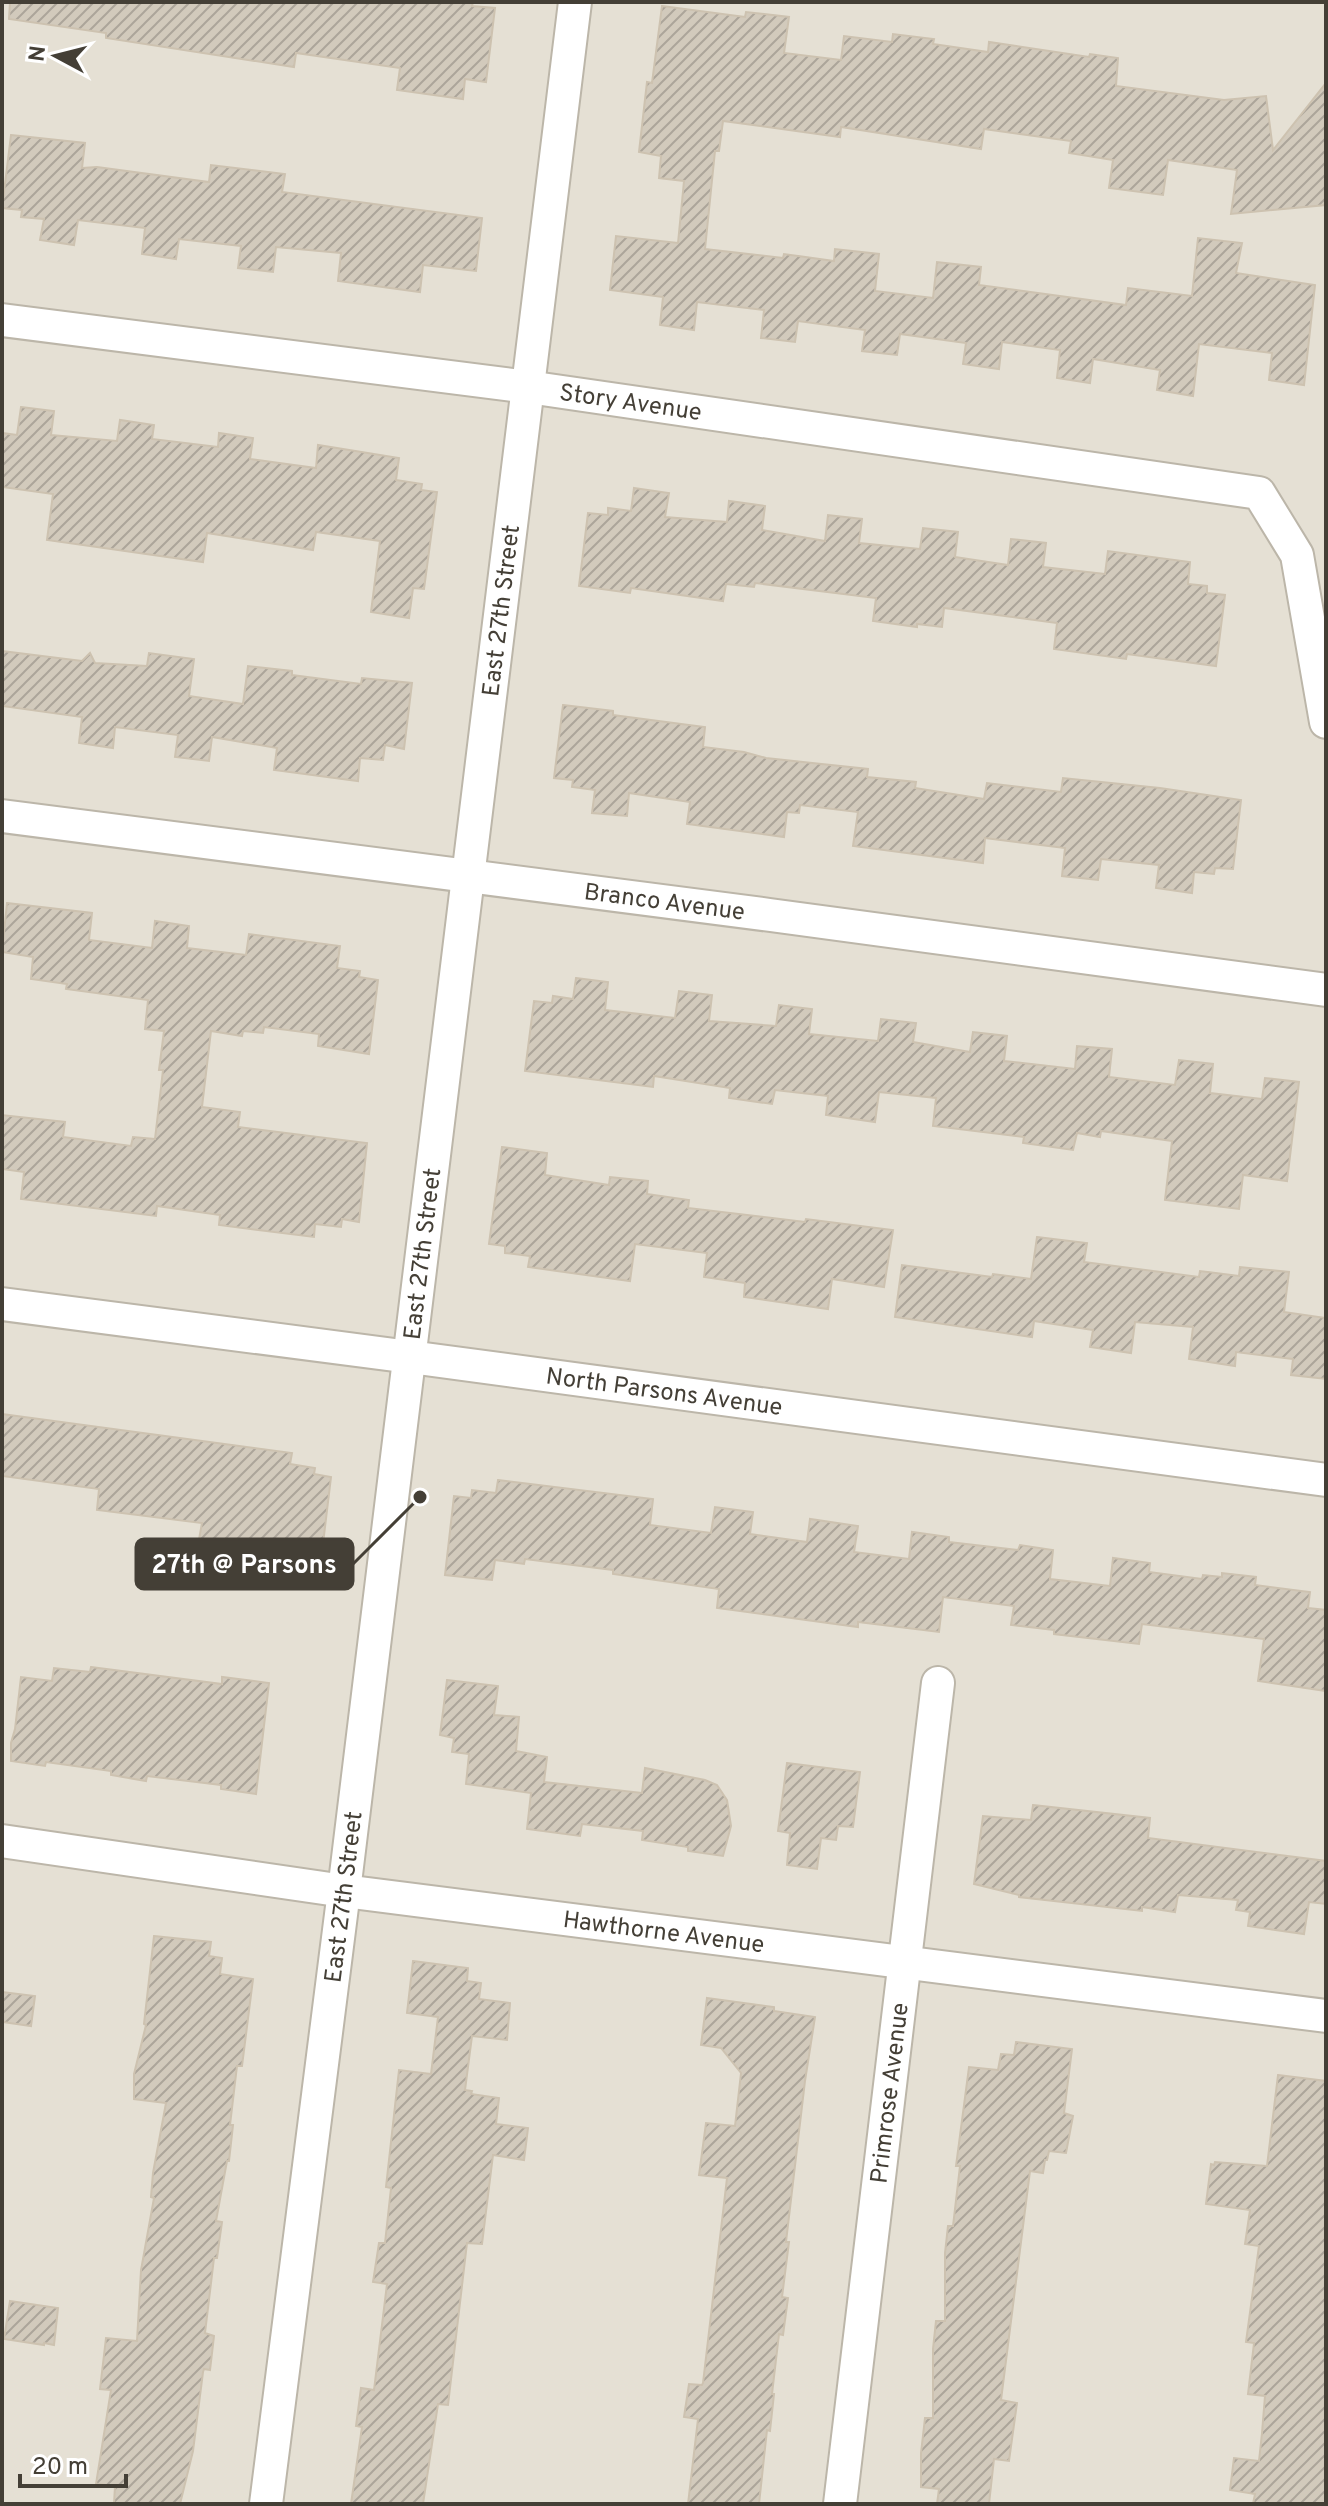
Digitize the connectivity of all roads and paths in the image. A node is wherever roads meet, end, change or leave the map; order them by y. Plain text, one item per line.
1 (575, 2) edge
2 (2, 320) edge
3 (528, 387) junction
4 (1326, 722) edge
5 (2, 816) edge
6 (468, 876) junction
7 (1326, 990) edge
8 (2, 1304) edge
9 (410, 1357) junction
10 (1326, 1480) edge
11 (938, 1683) dead end
12 (2, 1841) edge
13 (344, 1891) junction
14 (904, 1961) junction
15 (1326, 2016) edge
16 (266, 2504) edge
17 (840, 2504) edge

1 - 3 street, East 27th Street
2 - 3 street, Story Avenue
3 - 4 street, Story Avenue
3 - 6 street, East 27th Street
5 - 6 street, Branco Avenue
6 - 7 street, Branco Avenue
6 - 9 street, East 27th Street
8 - 9 street, North Parsons Avenue
9 - 10 street, North Parsons Avenue
9 - 13 street, East 27th Street
11 - 14 street, Primrose Avenue
12 - 13 street, Hawthorne Avenue
13 - 14 street, Hawthorne Avenue
13 - 16 street, East 27th Street
14 - 15 street, Hawthorne Avenue
14 - 17 street, Primrose Avenue

